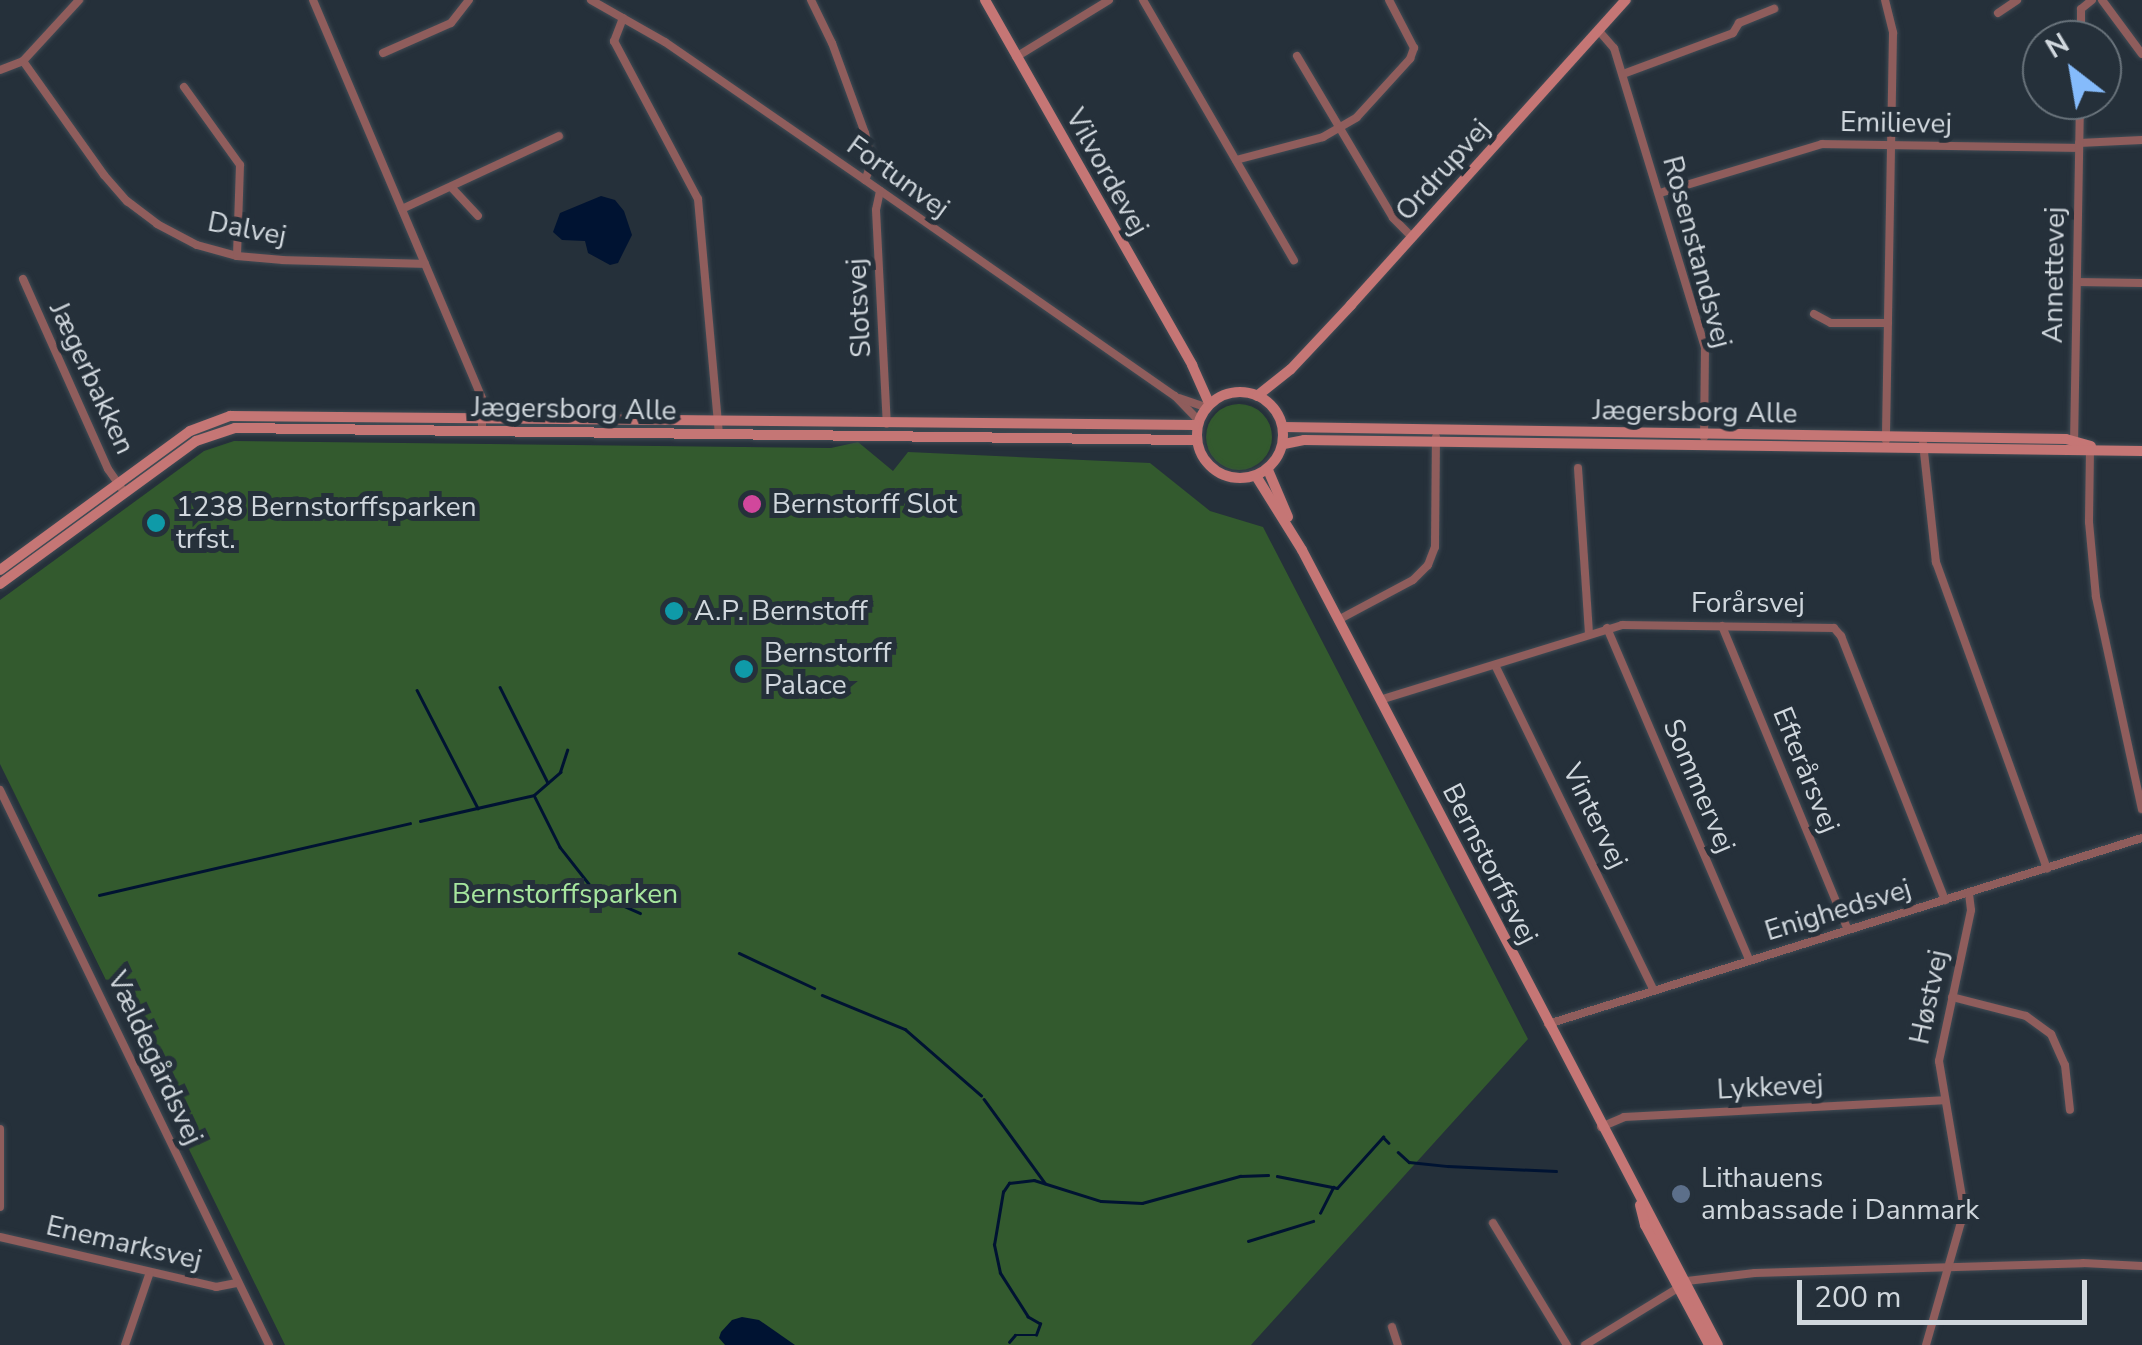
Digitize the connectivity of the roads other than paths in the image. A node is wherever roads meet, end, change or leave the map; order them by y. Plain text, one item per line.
1 (79, 0) edge
2 (314, 0) edge
3 (469, 0) edge
4 (591, 0) edge
5 (811, 0) edge
6 (985, 0) edge
7 (1109, 0) edge
8 (1144, 0) edge
9 (1389, 0) edge
10 (1626, 0) edge
11 (1885, 0) edge
12 (2017, 0) edge
13 (2092, 0) edge
14 (2102, 0) edge
15 (1774, 9) dead end
16 (1998, 12) dead end
17 (623, 18) junction
18 (2081, 20) edge
19 (1599, 32) junction
20 (383, 53) dead end
21 (2142, 54) edge
22 (1016, 56) junction
23 (1297, 56) dead end
24 (23, 61) junction
25 (0, 70) edge
26 (1623, 74) junction
27 (184, 87) dead end
28 (2080, 120) edge
29 (1341, 130) junction
30 (558, 136) dead end
31 (2142, 140) edge
32 (2079, 145) junction
33 (1891, 146) junction
34 (1236, 160) junction
35 (865, 180) junction
36 (452, 188) junction
37 (880, 191) junction
38 (1660, 193) junction
39 (402, 209) junction
40 (478, 216) dead end
41 (1412, 237) junction
42 (237, 256) junction
43 (1294, 260) dead end
44 (425, 264) junction
45 (23, 279) dead end
46 (2077, 282) junction
47 (2142, 283) edge
48 (1814, 314) dead end
49 (1888, 323) junction
50 (1291, 369) junction
51 (1175, 396) junction
52 (1257, 396) junction
53 (1211, 402) junction
54 (1272, 406) junction
55 (1196, 422) junction
56 (482, 424) junction
57 (887, 424) junction
58 (1283, 426) junction
59 (719, 427) junction
60 (1436, 436) junction
61 (1196, 440) junction
62 (1704, 440) junction
63 (1886, 442) junction
64 (1923, 443) junction
65 (1284, 444) junction
66 (2074, 446) junction
67 (2090, 448) junction
68 (2142, 451) edge
69 (1578, 468) dead end
70 (1268, 470) junction
71 (1256, 476) junction
72 (1579, 487) junction
73 (122, 488) junction
74 (1568, 488) dead end
75 (1302, 550) junction
76 (0, 570) edge
77 (0, 584) edge
78 (1338, 620) junction
79 (1722, 626) junction
80 (1608, 628) junction
81 (1589, 634) junction
82 (1494, 665) junction
83 (1380, 700) junction
84 (0, 790) edge
85 (2142, 809) edge
86 (2142, 838) edge
87 (2047, 868) junction
88 (1969, 893) junction
89 (1945, 900) junction
90 (1848, 930) junction
91 (1750, 961) junction
92 (1653, 989) junction
93 (1952, 997) junction
94 (1548, 1024) junction
95 (1944, 1100) junction
96 (2070, 1110) dead end
97 (1601, 1126) junction
98 (0, 1129) edge
99 (0, 1207) edge
100 (1492, 1224) dead end
101 (0, 1237) edge
102 (2142, 1266) edge
103 (1947, 1268) junction
104 (150, 1272) junction
105 (237, 1283) junction
106 (1683, 1284) junction
107 (1392, 1327) dead end
108 (125, 1345) edge
109 (268, 1345) edge
110 (1398, 1345) edge
111 (1567, 1345) edge
112 (1586, 1345) edge
113 (1709, 1345) edge
114 (1718, 1345) edge
115 (1926, 1345) edge

1 - 24 street
2 - 39 street
3 - 20 street
4 - 17 street, Fortunvej
5 - 35 street
6 - 22 street, Vilvordevej
7 - 22 street
8 - 34 street
9 - 29 street
10 - 19 street, Ordrupvej
11 - 33 street
12 - 16 street
13 - 18 street
14 - 21 street
15 - 26 street
17 - 35 street, Fortunvej
17 - 59 street
19 - 26 street, Rosenstandsvej
19 - 41 street, Ordrupvej
22 - 53 street, Vilvordevej
23 - 29 street
24 - 25 street
24 - 42 street, Dalvej
26 - 38 street, Rosenstandsvej
27 - 42 street
28 - 32 street, Annettevej
29 - 34 street
29 - 41 street
30 - 36 street
31 - 32 street, Emilievej
32 - 33 street, Emilievej
32 - 46 street, Annettevej
33 - 38 street, Emilievej
33 - 49 street
34 - 43 street
35 - 37 street, Fortunvej
36 - 39 street
36 - 40 street
37 - 51 street, Fortunvej
37 - 57 street, Slotsvej
38 - 62 street, Rosenstandsvej
39 - 44 street
41 - 50 street, Ordrupvej
42 - 44 street, Dalvej
44 - 56 street
45 - 73 street, Jægerbakken
46 - 47 street
46 - 66 street, Annettevej
48 - 49 street
49 - 63 street
50 - 52 street, Ordrupvej
50 - 54 street, Ordrupvej
51 - 53 street, Fortunvej
51 - 55 street, Fortunvej
52 - 53 street
52 - 54 street
53 - 55 street
54 - 58 street
55 - 57 street, Jægersborg Alle
55 - 61 street
56 - 59 street, Jægersborg Alle
56 - 73 street, Jægersborg Alle
57 - 59 street, Jægersborg Alle
58 - 60 street, Jægersborg Alle
58 - 65 street
59 - 61 street, Jægersborg Alle
60 - 62 street, Jægersborg Alle
60 - 65 street, Jægersborg Alle
60 - 78 street
61 - 71 street
62 - 63 street, Jægersborg Alle
63 - 64 street, Jægersborg Alle
64 - 66 street, Jægersborg Alle
64 - 87 street
65 - 70 street
66 - 67 street, Jægersborg Alle
67 - 68 street, Jægersborg Alle
67 - 85 street
69 - 72 street
70 - 71 street
70 - 75 street, Bernstorffsvej
71 - 75 street, Bernstorffsvej
72 - 74 street
72 - 81 street
73 - 76 street, Jægersborg Alle
73 - 77 street, Jægersborg Alle
75 - 78 street, Bernstorffsvej
78 - 83 street, Bernstorffsvej
79 - 80 street, Forårsvej
79 - 89 street, Forårsvej
79 - 90 street, Efterårsvej
80 - 81 street, Forårsvej
80 - 91 street, Sommervej
81 - 82 street, Forårsvej
82 - 83 street, Forårsvej
82 - 92 street, Vintervej
83 - 94 street, Bernstorffsvej
84 - 105 street, Vældegårdsvej
86 - 87 street, Enighedsvej
87 - 88 street, Enighedsvej
88 - 89 street, Enighedsvej
88 - 93 street, Høstvej
89 - 90 street, Enighedsvej
90 - 91 street, Enighedsvej
91 - 92 street, Enighedsvej
92 - 94 street, Enighedsvej
93 - 95 street, Høstvej
93 - 96 street
94 - 97 street, Bernstorffsvej
95 - 97 street, Lykkevej
95 - 103 street, Høstvej
97 - 106 street, Bernstorffsvej
98 - 99 street
100 - 111 street
101 - 104 street, Enemarksvej
102 - 103 street
103 - 106 street
103 - 115 street, Høstvej
104 - 105 street, Enemarksvej
104 - 108 street
105 - 109 street, Vældegårdsvej
106 - 112 street
106 - 113 street, Bernstorffsvej
106 - 114 street, Bernstorffsvej
107 - 110 street

